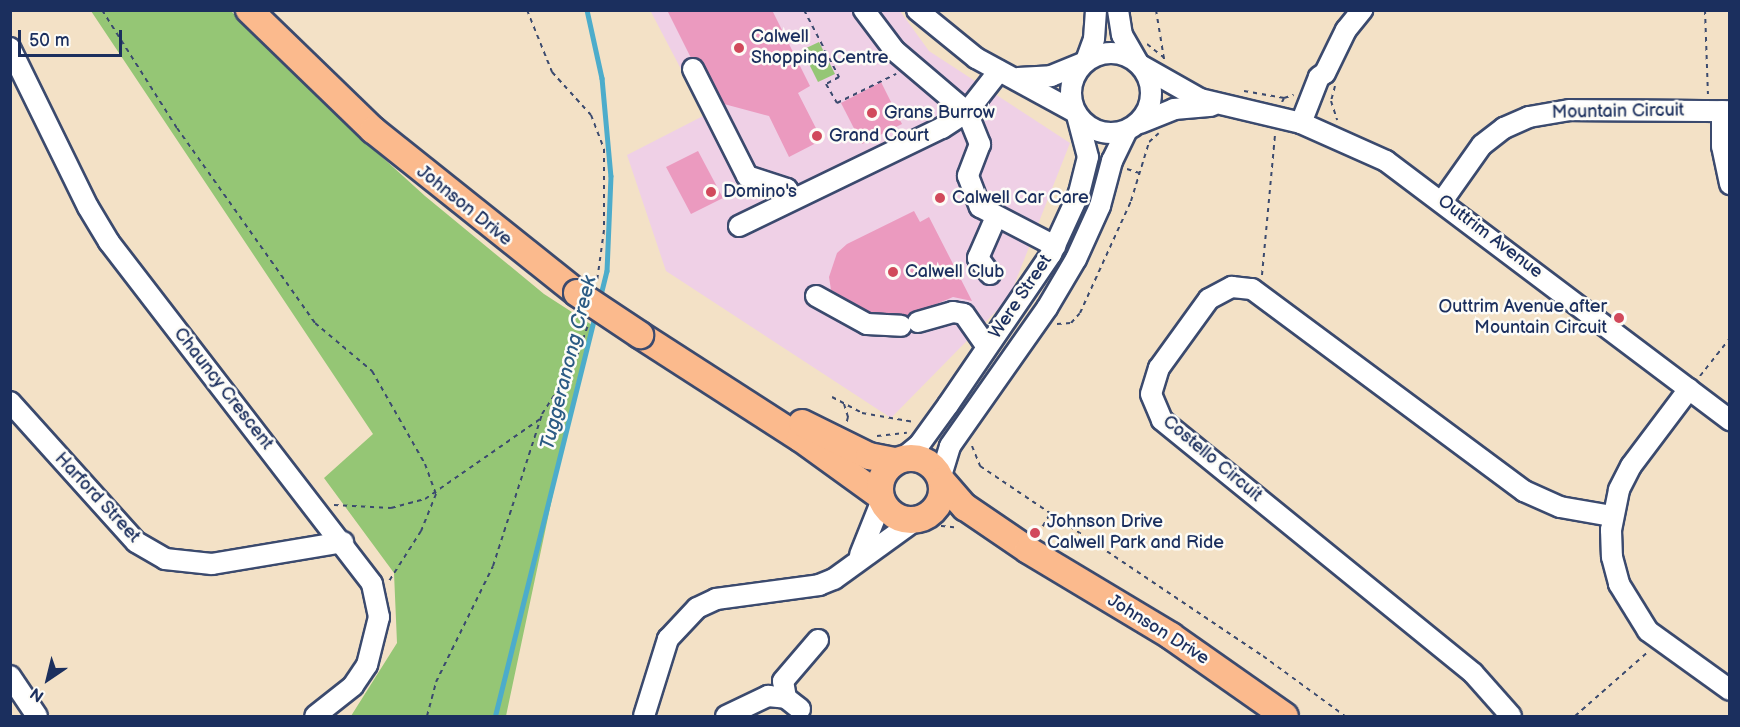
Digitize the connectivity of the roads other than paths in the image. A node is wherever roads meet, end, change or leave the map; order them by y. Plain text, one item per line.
1 (249, 10) edge
2 (864, 10) edge
3 (917, 10) edge
4 (1096, 10) edge
5 (1118, 10) edge
6 (1362, 10) edge
7 (10, 48) edge
8 (1085, 62) junction
9 (1139, 64) junction
10 (693, 69) dead end
11 (1009, 75) junction
12 (1224, 106) junction
13 (1720, 108) edge
14 (967, 112) junction
15 (1076, 113) junction
16 (1307, 125) junction
17 (1132, 127) junction
18 (1730, 184) edge
19 (792, 199) junction
20 (1443, 200) junction
21 (996, 217) junction
22 (739, 226) dead end
23 (1055, 246) junction
24 (990, 274) dead end
25 (816, 296) dead end
26 (987, 347) junction
27 (701, 374) junction
28 (1689, 389) junction
29 (10, 402) edge
30 (1730, 420) edge
31 (899, 460) junction
32 (941, 480) junction
33 (881, 498) junction
34 (1612, 516) junction
35 (920, 519) junction
36 (343, 542) junction
37 (1032, 543) junction
38 (859, 558) junction
39 (818, 640) dead end
40 (10, 676) edge
41 (1730, 690) edge
42 (37, 717) edge
43 (315, 717) edge
44 (644, 717) edge
45 (726, 717) edge
46 (1285, 717) edge
47 (1510, 717) edge

1 - 27 main road, Johnson Drive, bridge
2 - 14 street
3 - 11 street
4 - 8 street
5 - 9 street
6 - 16 street
7 - 36 street, Chauncy Crescent
8 - 9 street
8 - 11 street
8 - 15 street
9 - 12 street, Outtrim Avenue
9 - 17 street
10 - 19 street
11 - 14 street
11 - 15 street
12 - 16 street, Outtrim Avenue
12 - 17 street, Outtrim Avenue
13 - 18 street
13 - 20 street, Mountain Circuit
14 - 19 street
14 - 21 street
15 - 17 street
15 - 23 street, Were Street
16 - 20 street, Outtrim Avenue
17 - 32 street, Were Street
19 - 22 street
20 - 28 street, Outtrim Avenue
21 - 23 street
21 - 24 street
23 - 26 street, Were Street
25 - 26 street
26 - 31 street, Were Street
27 - 31 main road, Johnson Drive
27 - 33 main road, Johnson Drive
28 - 30 street, Outtrim Avenue
28 - 34 street
29 - 36 street, Harford Street
31 - 32 main road
31 - 33 main road
32 - 35 main road
32 - 37 main road, Johnson Drive
33 - 35 main road
33 - 38 street
34 - 41 street
34 - 47 street, Costello Circuit
35 - 37 main road, Johnson Drive
35 - 38 street
36 - 43 street, Chauncy Crescent
37 - 46 main road, Johnson Drive
38 - 44 street
39 - 45 street
40 - 42 street

